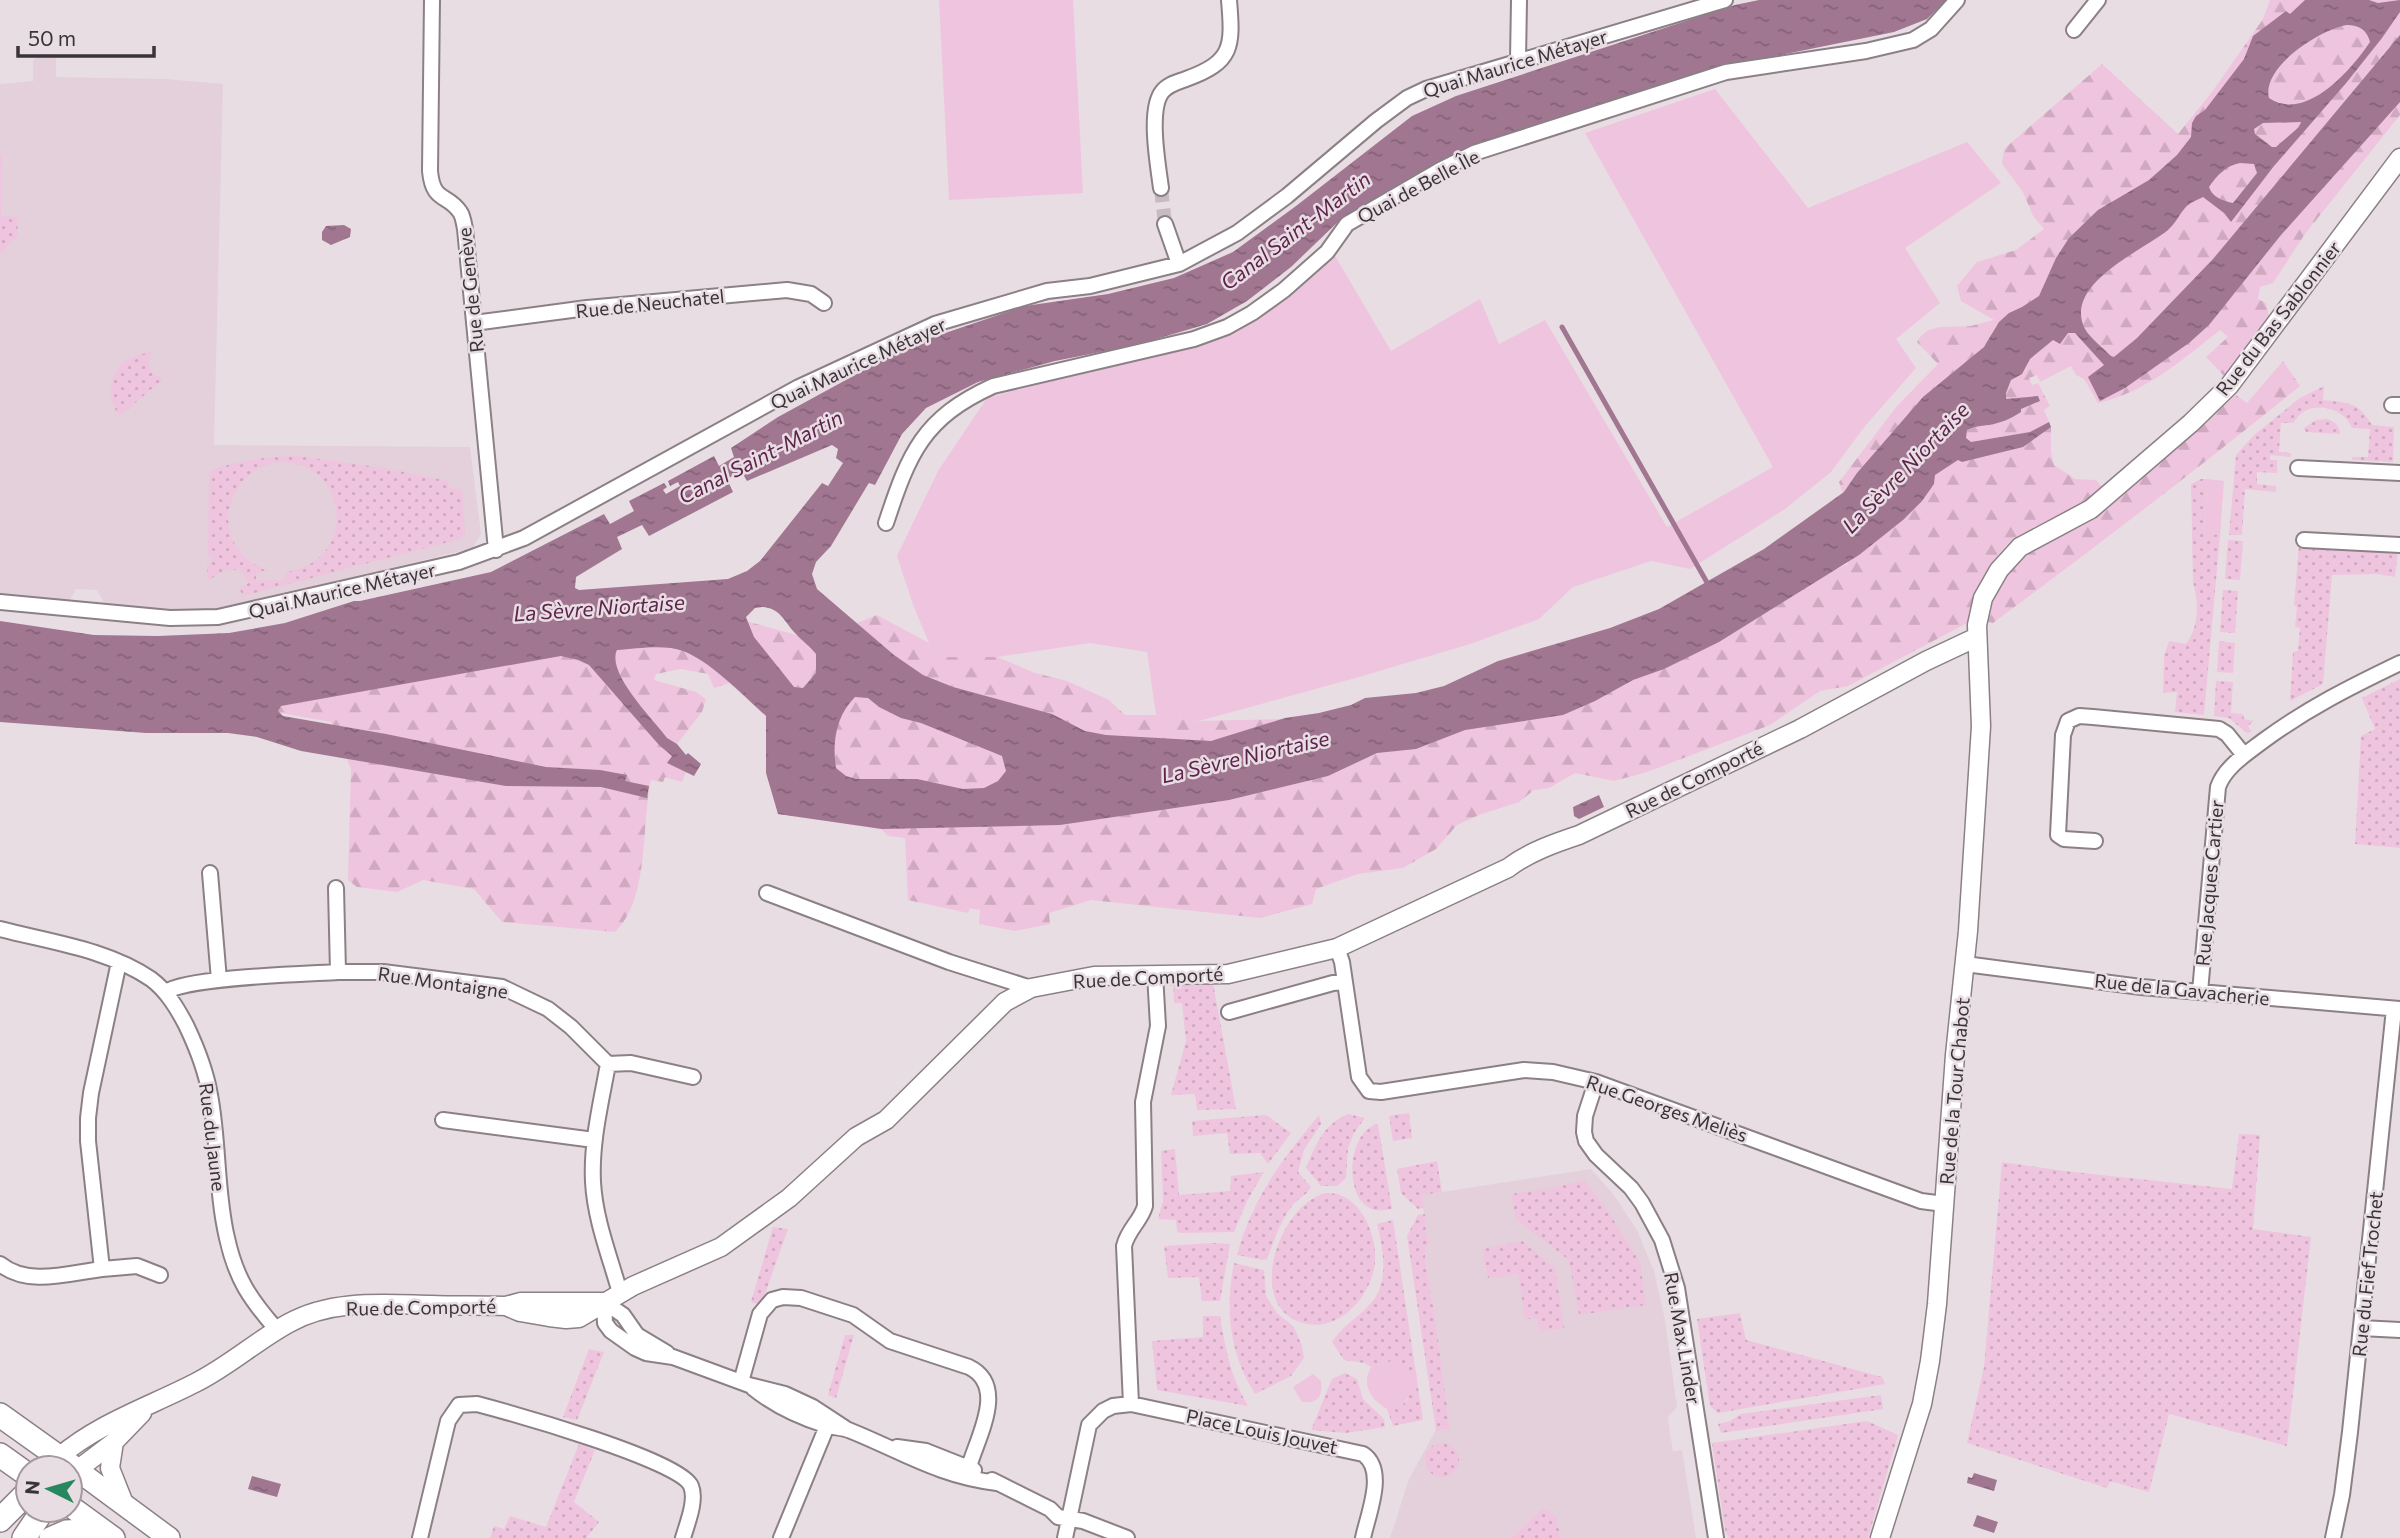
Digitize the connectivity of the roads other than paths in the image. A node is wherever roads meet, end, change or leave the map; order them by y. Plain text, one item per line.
1 (432, 0) edge
2 (1229, 0) edge
3 (1519, 0) edge
4 (1725, 0) edge
5 (1957, 0) edge
6 (2098, 0) edge
7 (2074, 30) dead end
8 (1518, 60) junction
9 (2400, 158) edge
10 (1161, 188) tunnel mouth
11 (1165, 224) tunnel mouth
12 (1179, 264) junction
13 (824, 303) dead end
14 (474, 323) junction
15 (2298, 468) dead end
16 (2400, 473) edge
17 (886, 523) dead end
18 (2304, 540) dead end
19 (2400, 545) edge
20 (496, 550) junction
21 (0, 602) edge
22 (1977, 638) junction
23 (2400, 663) edge
24 (2244, 755) junction
25 (2095, 841) dead end
26 (210, 873) dead end
27 (336, 888) dead end
28 (767, 893) dead end
29 (0, 929) edge
30 (1337, 948) junction
31 (119, 962) junction
32 (1965, 964) junction
33 (338, 972) junction
34 (1155, 974) junction
35 (219, 980) junction
36 (1345, 982) junction
37 (1031, 988) junction
38 (166, 992) junction
39 (2200, 992) junction
40 (2397, 1009) edge
41 (1229, 1012) dead end
42 (608, 1064) junction
43 (692, 1077) dead end
44 (1596, 1082) junction
45 (443, 1120) dead end
46 (594, 1140) junction
47 (1944, 1204) junction
48 (0, 1264) edge
49 (102, 1269) junction
50 (160, 1275) dead end
51 (612, 1297) junction
52 (2361, 1328) junction
53 (277, 1330) junction
54 (2400, 1331) edge
55 (745, 1383) junction
56 (151, 1404) junction
57 (1131, 1404) junction
58 (0, 1415) edge
59 (827, 1426) junction
60 (845, 1428) junction
61 (114, 1442) junction
62 (891, 1447) junction
63 (46, 1454) edge
64 (72, 1454) edge
65 (84, 1458) edge
66 (969, 1467) junction
67 (84, 1481) edge
68 (998, 1483) junction
69 (14, 1506) edge
70 (125, 1506) junction
71 (84, 1516) edge
72 (1068, 1519) junction
73 (0, 1520) edge
74 (108, 1533) edge
75 (50, 1538) edge
76 (169, 1538) edge
77 (420, 1538) edge
78 (683, 1538) edge
79 (781, 1538) edge
80 (1065, 1538) edge
81 (1127, 1538) edge
82 (1363, 1538) edge
83 (1716, 1538) edge
84 (1880, 1538) edge
85 (2333, 1538) edge

1 - 14 street, Rue de Genève
2 - 10 street
3 - 8 street
4 - 8 street, Quai Maurice Métayer
5 - 17 street, Quai de Belle Île
6 - 7 street
8 - 12 street, Quai Maurice Métayer
9 - 22 street, Rue du Bas Sablonnier
11 - 12 street
12 - 20 street, Quai Maurice Métayer
13 - 14 street, Rue de Neuchatel
14 - 20 street, Rue de Genève
15 - 16 street
18 - 19 street
20 - 21 street, Quai Maurice Métayer
22 - 30 street, Rue de Comporté
22 - 32 street, Rue de la Tour Chabot
23 - 24 street, Rue Jacques Cartier
24 - 25 street
24 - 39 street, Rue Jacques Cartier
26 - 35 street
27 - 33 street
28 - 37 street
29 - 31 street, Rue du Jaune
30 - 34 street, Rue de Comporté
30 - 36 street
31 - 38 street, Rue du Jaune
31 - 49 street
32 - 39 street, Rue de la Gavacherie
32 - 47 street, Rue de la Tour Chabot
33 - 35 street, Rue Montaigne
33 - 42 street, Rue Montaigne
34 - 37 street, Rue de Comporté
34 - 57 street
35 - 38 street, Rue Montaigne
36 - 41 street
36 - 44 street, Rue Georges Meliès
37 - 51 street, Rue de Comporté
38 - 53 street, Rue du Jaune
39 - 40 street, Rue de la Gavacherie
40 - 52 street, Rue du Fief Trochet
42 - 43 street
42 - 46 street
44 - 47 street, Rue Georges Meliès
44 - 83 street, Rue Max Linder
45 - 46 street
46 - 51 street
47 - 84 street, Rue de la Tour Chabot
48 - 49 street
49 - 50 street
51 - 53 street, Rue de Comporté
51 - 55 street
52 - 54 street
52 - 85 street, Rue du Fief Trochet
53 - 56 street, Rue de Comporté
55 - 59 street
55 - 60 street
55 - 66 street
56 - 61 street, Rue de Comporté
56 - 64 street, Rue de Comporté
57 - 72 street
57 - 82 street, Place Louis Jouvet
58 - 63 main road
59 - 60 street
59 - 79 street
60 - 62 street
61 - 65 street, Rue de Comporté
61 - 70 street
62 - 66 street
62 - 68 street
66 - 68 street
67 - 70 main road
68 - 72 street
69 - 73 main road
70 - 76 main road
71 - 74 main road
72 - 80 street
72 - 81 street
74 - 75 main road
77 - 78 street

